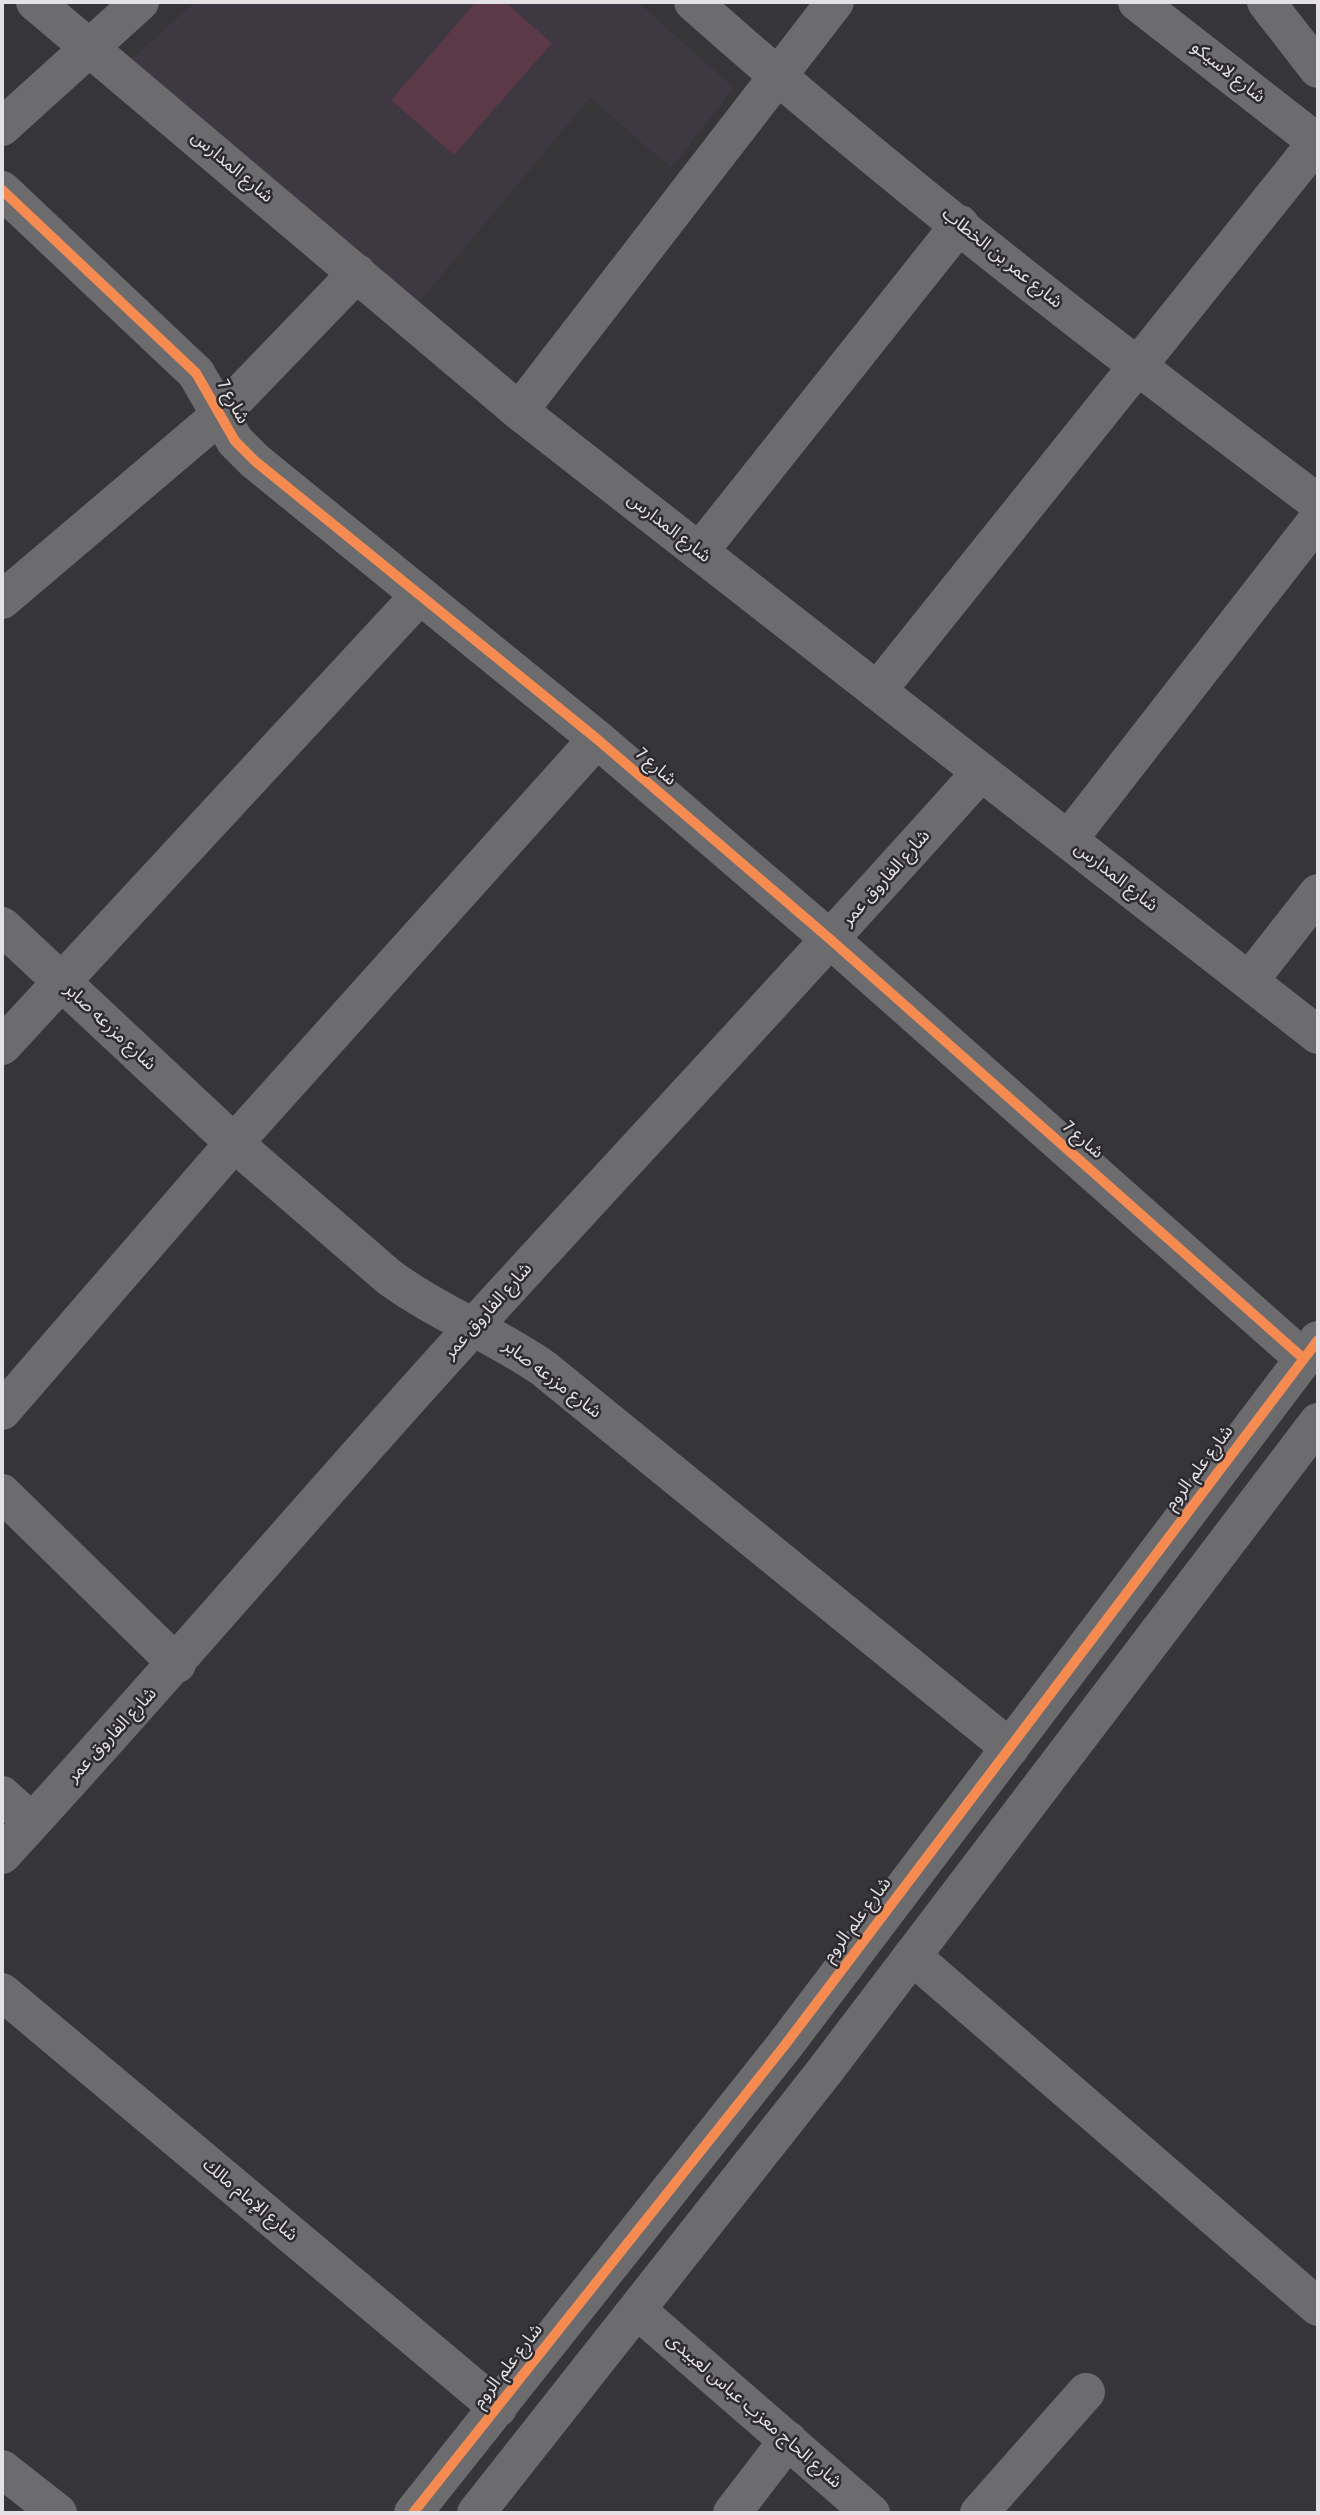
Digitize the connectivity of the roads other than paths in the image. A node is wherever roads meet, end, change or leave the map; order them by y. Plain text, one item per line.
1 (35, 2) edge
2 (140, 2) edge
3 (693, 2) edge
4 (835, 2) edge
5 (1266, 2) edge
6 (1147, 4) edge
7 (91, 47) junction
8 (1318, 69) edge
9 (778, 77) junction
10 (4, 122) edge
11 (1318, 142) edge
12 (2, 190) edge
13 (960, 224) junction
14 (357, 273) junction
15 (1137, 367) junction
16 (519, 411) junction
17 (221, 414) junction
18 (1318, 503) edge
19 (1318, 519) edge
20 (699, 552) junction
21 (420, 595) junction
22 (2, 600) edge
23 (877, 691) junction
24 (597, 738) junction
25 (981, 772) junction
26 (1068, 840) junction
27 (1318, 893) edge
28 (2, 926) edge
29 (831, 940) junction
30 (1249, 981) junction
31 (61, 982) junction
32 (1318, 1035) edge
33 (2, 1046) edge
34 (234, 1143) junction
35 (473, 1326) junction
36 (1311, 1349) edge
37 (2, 1411) edge
38 (1318, 1422) edge
39 (2, 1493) edge
40 (177, 1664) junction
41 (1010, 1748) junction
42 (2, 1795) edge
43 (32, 1822) junction
44 (2, 1855) edge
45 (912, 1956) junction
46 (2, 1992) edge
47 (785, 2045) junction
48 (824, 2071) junction
49 (1318, 2307) edge
50 (637, 2310) junction
51 (1086, 2392) dead end
52 (498, 2408) junction
53 (788, 2440) junction
54 (2, 2469) edge
55 (58, 2513) edge
56 (413, 2513) edge
57 (476, 2513) edge
58 (732, 2513) edge
59 (872, 2513) edge
60 (979, 2513) edge

1 - 7 street, شارع المدارس
2 - 7 street
3 - 9 street, شارع عمر بن الخطاب
4 - 9 street
5 - 8 street
6 - 11 street, شارع لاسيكو
7 - 10 street
7 - 14 street, شارع المدارس
9 - 13 street, شارع عمر بن الخطاب
9 - 16 street
11 - 15 street
12 - 17 street, شارع 7
13 - 15 street, شارع عمر بن الخطاب
13 - 20 street
14 - 16 street, شارع المدارس
14 - 17 street
15 - 18 street, شارع عمر بن الخطاب
15 - 23 street
16 - 20 street, شارع المدارس
17 - 21 street, شارع 7
17 - 22 street
19 - 26 street
20 - 23 street, شارع المدارس
21 - 24 street, شارع 7
21 - 31 street
23 - 25 street, شارع المدارس
24 - 29 street, شارع 7
24 - 34 street
25 - 26 street, شارع المدارس
25 - 29 street, شارع الفاروق عمر
26 - 30 street, شارع المدارس
27 - 30 street
28 - 31 street, شارع مزرعه صابر
29 - 35 street, شارع الفاروق عمر
29 - 36 street, شارع 7
30 - 32 street, شارع المدارس
31 - 33 street
31 - 34 street, شارع مزرعه صابر
34 - 35 street, شارع مزرعه صابر
34 - 37 street
35 - 40 street, شارع الفاروق عمر
35 - 41 street, شارع مزرعه صابر
36 - 41 street, شارع علم الروم
38 - 45 street
39 - 40 street
40 - 43 street, شارع الفاروق عمر
41 - 47 street, شارع علم الروم
42 - 43 street
43 - 44 street, شارع الفاروق عمر
45 - 48 street
45 - 49 street
46 - 52 street, شارع الإمام مالك
47 - 48 street
47 - 52 street, شارع علم الروم
48 - 50 street
50 - 53 street, شارع الحاج معزب عباس لعبيدى
50 - 57 street
51 - 60 street
52 - 56 street, شارع علم الروم
53 - 58 street
53 - 59 street, شارع الحاج معزب عباس لعبيدى
54 - 55 street

